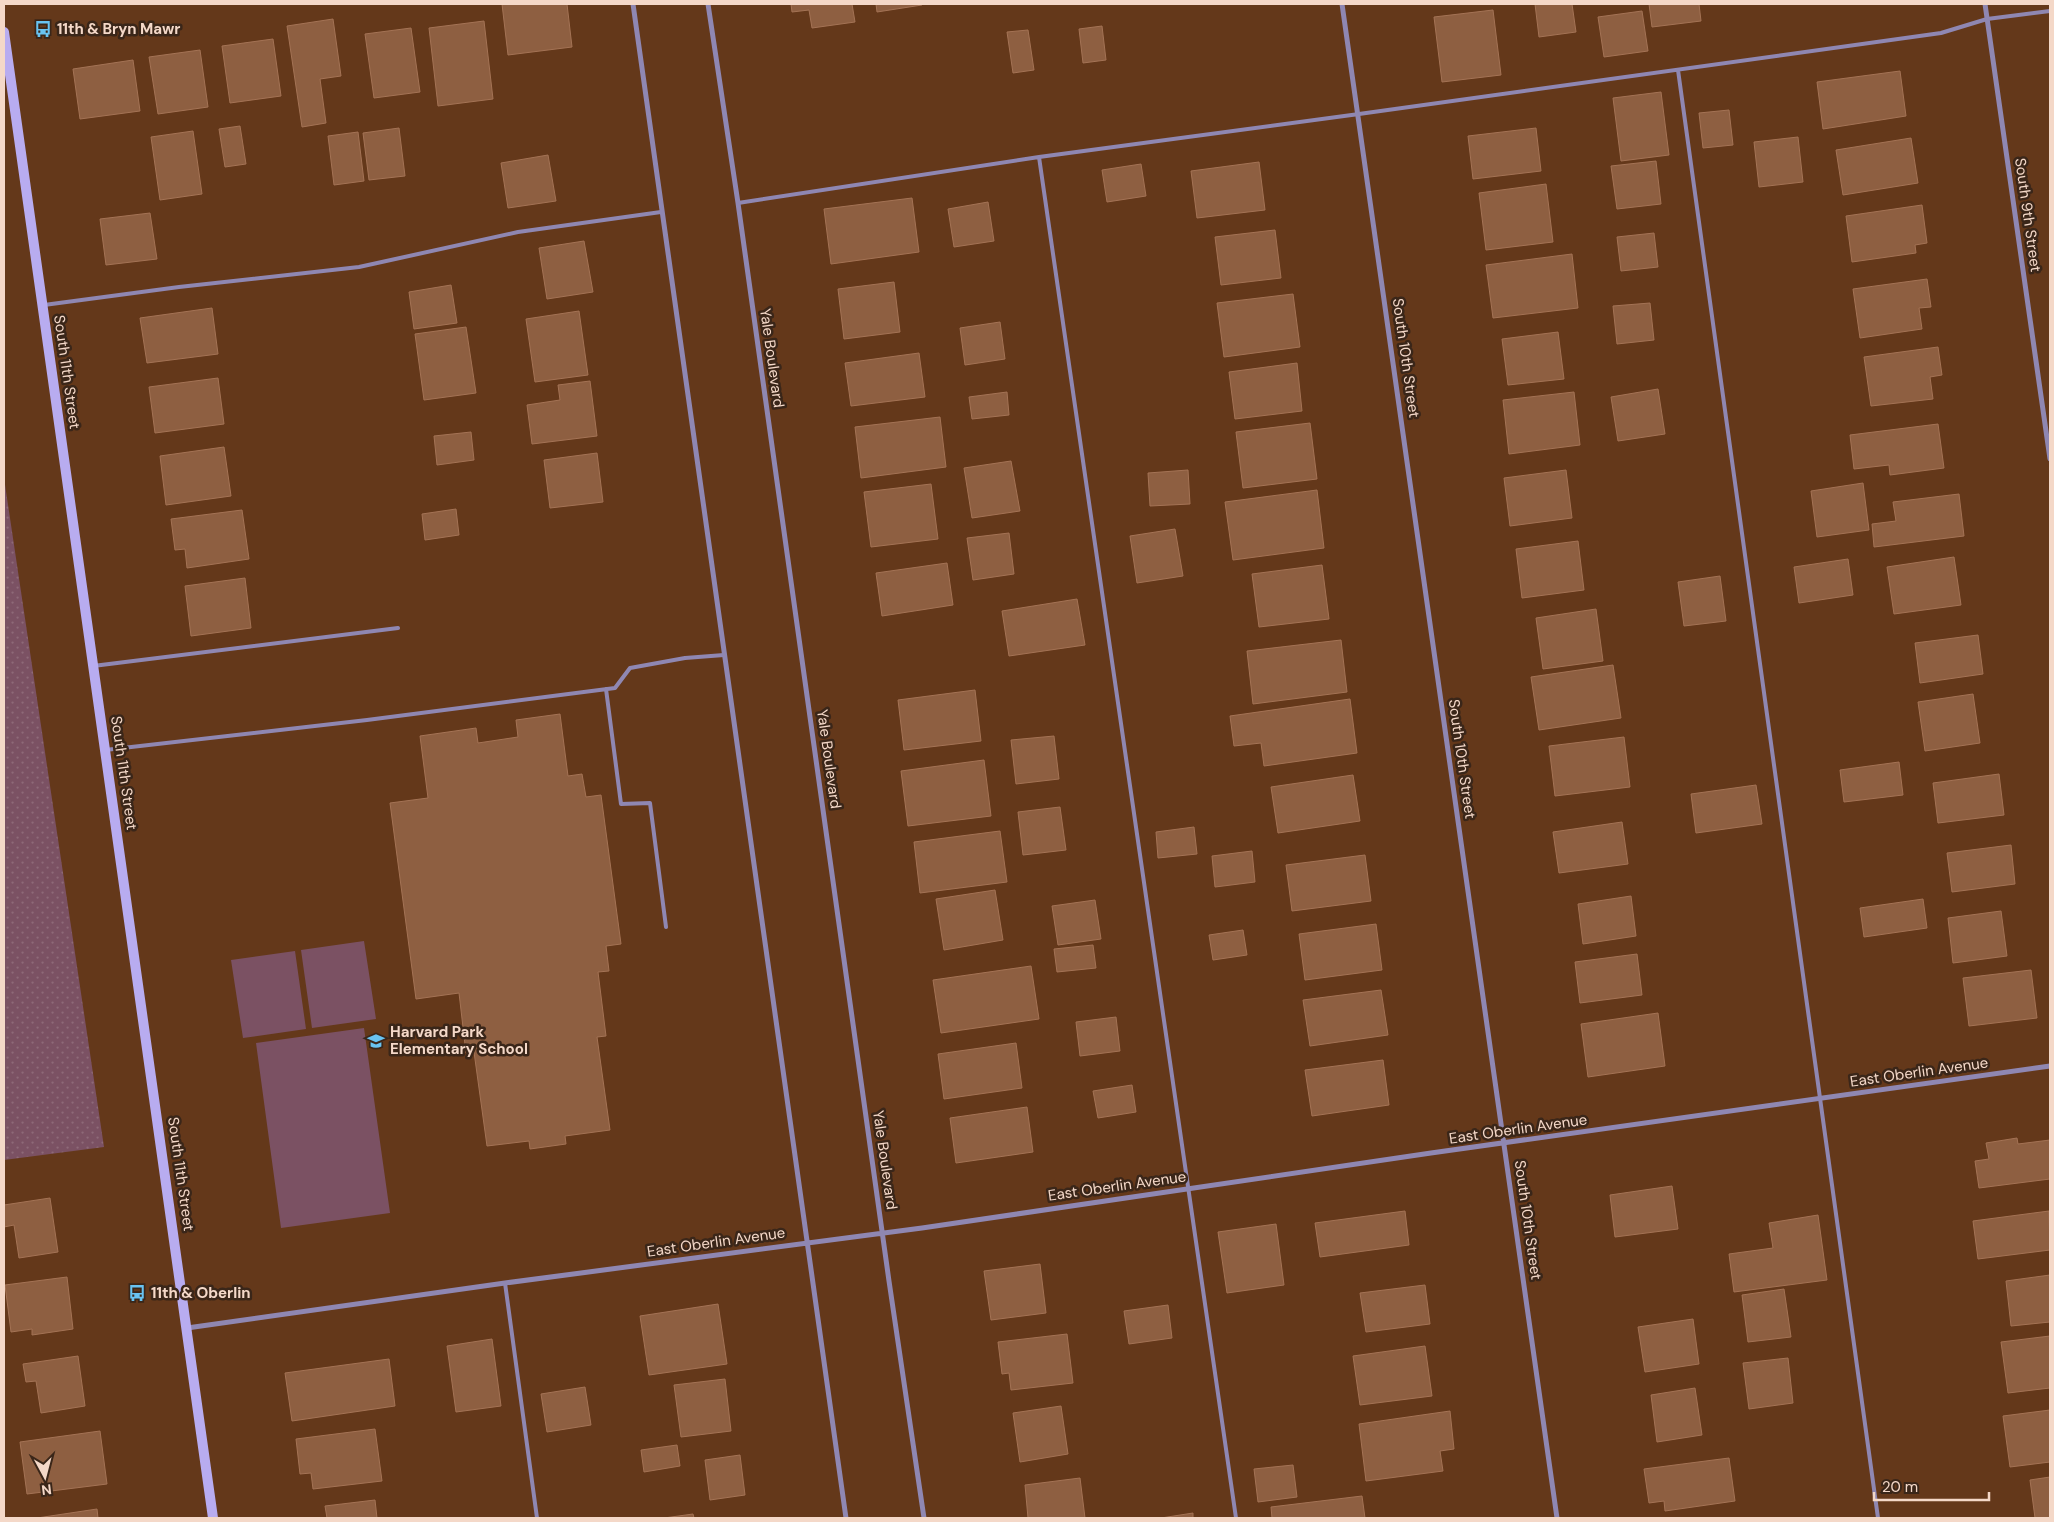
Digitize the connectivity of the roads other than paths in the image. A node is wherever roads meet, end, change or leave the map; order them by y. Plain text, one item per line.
1 (633, 4) edge
2 (708, 4) edge
3 (1342, 4) edge
4 (1985, 4) edge
5 (2050, 11) edge
6 (1987, 19) junction
7 (4, 32) edge
8 (1678, 70) junction
9 (1359, 114) junction
10 (1039, 157) junction
11 (738, 203) junction
12 (661, 212) junction
13 (43, 305) junction
14 (2050, 459) edge
15 (398, 628) dead end
16 (724, 655) junction
17 (94, 666) junction
18 (606, 690) junction
19 (105, 750) junction
20 (666, 927) dead end
21 (2050, 1066) edge
22 (1819, 1099) junction
23 (1504, 1143) junction
24 (1188, 1189) junction
25 (883, 1232) junction
26 (807, 1242) junction
27 (505, 1283) junction
28 (187, 1328) junction
29 (213, 1518) edge
30 (537, 1518) edge
31 (846, 1518) edge
32 (924, 1518) edge
33 (1236, 1518) edge
34 (1557, 1518) edge
35 (1878, 1518) edge

1 - 12 street
2 - 11 street, Yale Boulevard
3 - 9 street, South 10th Street
4 - 6 street, South 9th Street
5 - 6 lane
6 - 8 lane
6 - 14 street, South 9th Street
7 - 13 street, South 11th Street
8 - 9 lane
8 - 22 lane
9 - 10 lane
9 - 23 street, South 10th Street
10 - 11 lane
10 - 24 lane
11 - 25 street, Yale Boulevard
12 - 13 lane
12 - 16 street
13 - 17 street, South 11th Street
15 - 17 lane
16 - 18 lane
16 - 26 street
17 - 19 street, South 11th Street
18 - 19 lane
18 - 20 lane
19 - 28 street, South 11th Street
21 - 22 street, East Oberlin Avenue
22 - 23 street, East Oberlin Avenue
22 - 35 lane
23 - 24 street, East Oberlin Avenue
23 - 34 street, South 10th Street
24 - 25 street, East Oberlin Avenue
24 - 33 lane
25 - 26 street, East Oberlin Avenue
25 - 32 street, Yale Boulevard
26 - 27 street, East Oberlin Avenue
26 - 31 street
27 - 28 street, East Oberlin Avenue
27 - 30 lane
28 - 29 street, South 11th Street

